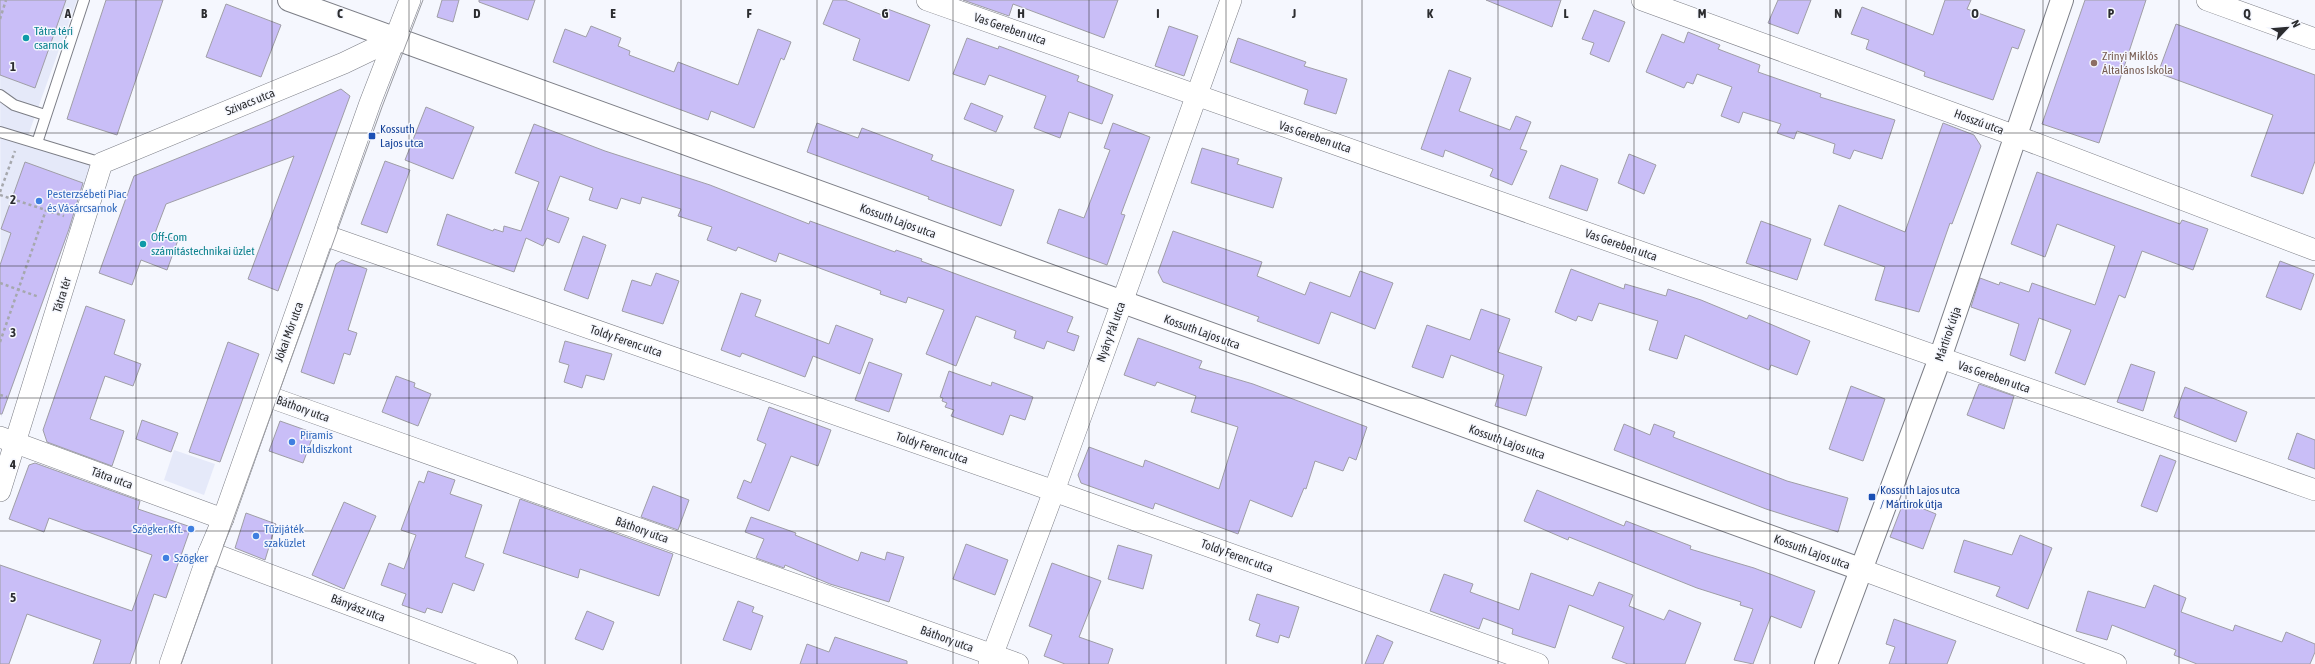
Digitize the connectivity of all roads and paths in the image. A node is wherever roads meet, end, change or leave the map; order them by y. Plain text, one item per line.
1 (6, 0) edge
2 (84, 0) edge
3 (289, 0) edge
4 (410, 0) edge
5 (927, 0) edge
6 (1231, 0) edge
7 (1642, 0) edge
8 (2062, 0) edge
9 (2208, 0) edge
10 (0, 20) edge
11 (396, 38) junction
12 (2315, 39) edge
13 (0, 95) edge
14 (1197, 95) junction
15 (45, 115) junction
16 (0, 132) edge
17 (2016, 136) junction
18 (37, 143) junction
19 (102, 163) junction
20 (10, 166) dead end
21 (0, 193) edge
22 (46, 210) junction
23 (84, 222) junction
24 (324, 235) junction
25 (2315, 250) edge
26 (0, 283) edge
27 (18, 289) junction
28 (60, 303) junction
29 (1122, 303) junction
30 (0, 342) edge
31 (1940, 358) junction
32 (266, 396) junction
33 (5, 442) edge
34 (2315, 490) edge
35 (0, 491) edge
36 (1054, 491) junction
37 (223, 519) junction
38 (209, 552) junction
39 (1860, 569) junction
40 (991, 659) edge
41 (170, 664) edge
42 (507, 664) edge
43 (1018, 664) edge
44 (1538, 664) edge
45 (1826, 664) edge
46 (2116, 664) edge

1 - 10 path
2 - 15 lane
3 - 11 street, Kossuth Lajos utca
4 - 11 street, Jókai Mór utca
5 - 14 street, Vas Gereben utca
6 - 14 street, Nyáry Pál utca
7 - 17 street, Hosszú utca
8 - 17 street, Mártírok útja
9 - 12 street
11 - 19 street, Szivacs utca
11 - 24 street, Jókai Mór utca
11 - 29 street, Kossuth Lajos utca
13 - 15 lane
14 - 29 street, Nyáry Pál utca
14 - 31 street, Vas Gereben utca
15 - 18 lane
16 - 18 lane
17 - 25 street, Hosszú utca
17 - 31 street, Mártírok útja
18 - 19 lane
19 - 23 street, Tátra tér
20 - 21 path
21 - 22 path
22 - 23 path
22 - 27 path
23 - 28 street, Tátra tér
24 - 32 street, Jókai Mór utca
24 - 36 street, Toldy Ferenc utca
26 - 27 path
27 - 28 path
27 - 30 path
28 - 33 street, Tátra tér
29 - 36 street, Nyáry Pál utca
29 - 39 street, Kossuth Lajos utca
31 - 34 street, Vas Gereben utca
31 - 39 street, Mártírok útja
32 - 37 street, Jókai Mór utca
32 - 40 street, Báthory utca
33 - 35 street, Tátra tér
33 - 37 street, Tátra utca
36 - 40 street, Nyáry Pál utca
36 - 44 street, Toldy Ferenc utca
37 - 38 street, Jókai Mór utca
38 - 41 street, Jókai Mór utca
38 - 42 street, Bányász utca
39 - 45 street, Mártírok útja
39 - 46 street, Kossuth Lajos utca
40 - 43 street, Báthory utca

